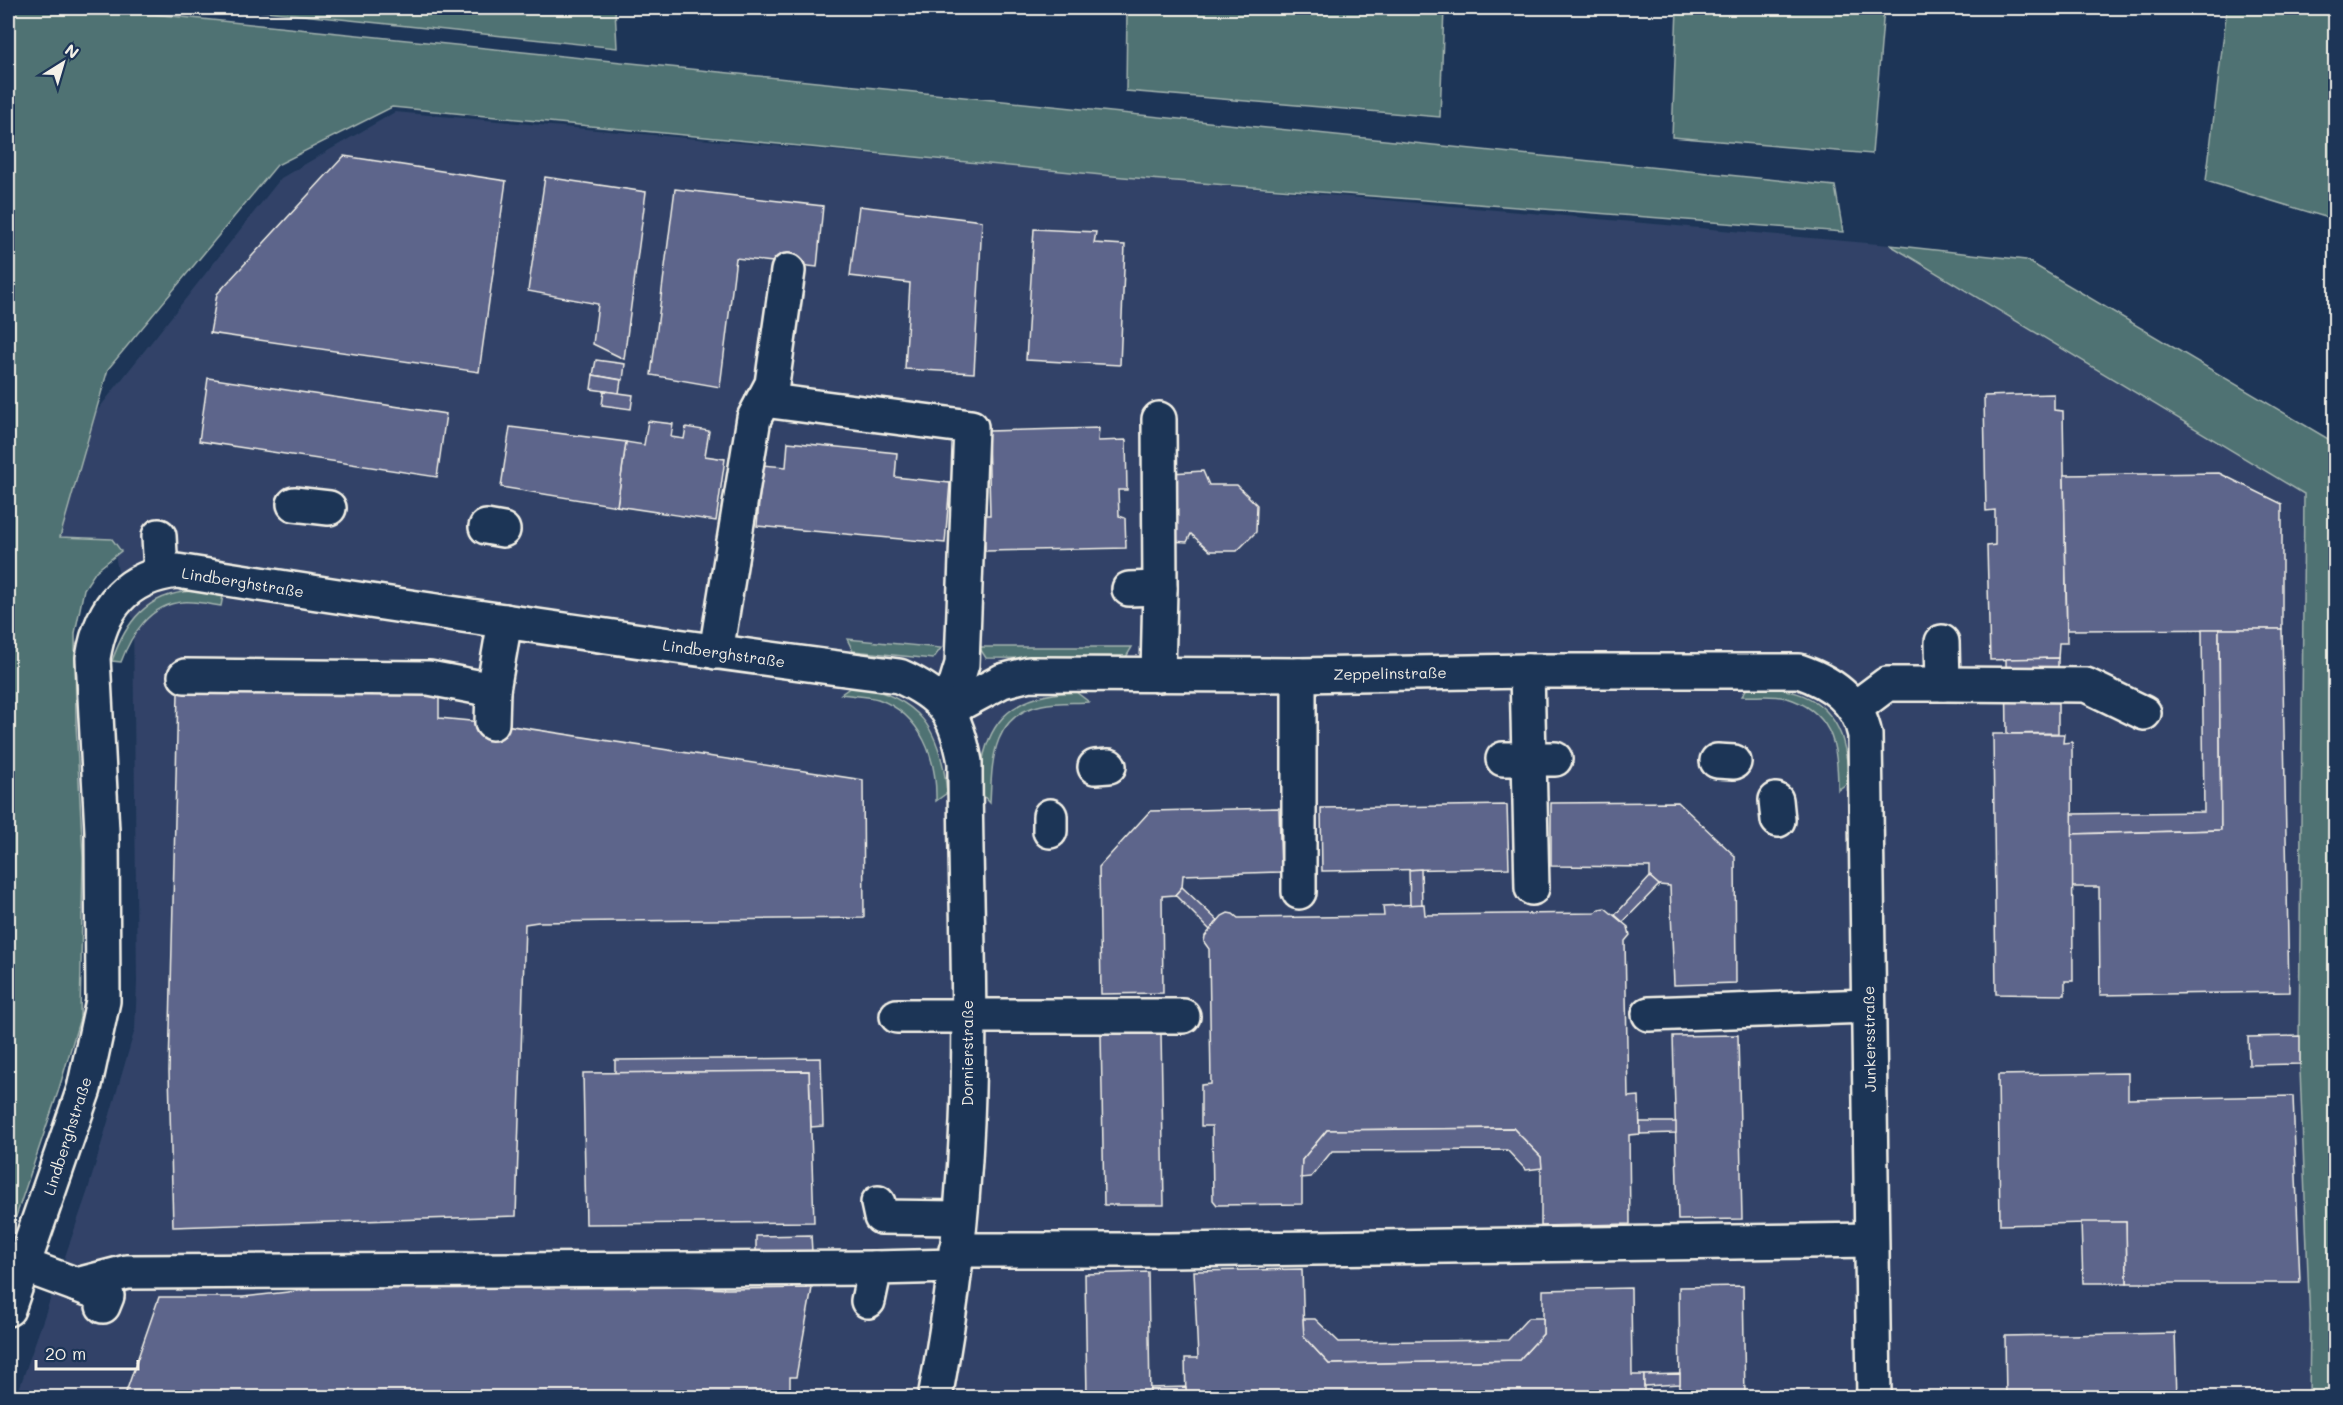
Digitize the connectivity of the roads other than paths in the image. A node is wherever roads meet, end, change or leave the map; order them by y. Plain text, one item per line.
1 (788, 272) dead end
2 (763, 400) junction
3 (1159, 419) dead end
4 (294, 504) dead end
5 (329, 508) dead end
6 (159, 536) dead end
7 (161, 573) junction
8 (505, 621) junction
9 (1942, 642) dead end
10 (716, 652) junction
11 (1527, 671) junction
12 (1158, 675) junction
13 (1299, 675) junction
14 (185, 676) dead end
15 (1943, 684) junction
16 (493, 690) junction
17 (1846, 699) junction
18 (948, 710) junction
19 (2144, 713) dead end
20 (492, 723) dead end
21 (1532, 888) dead end
22 (1299, 892) dead end
23 (1868, 1006) junction
24 (1649, 1014) dead end
25 (897, 1016) dead end
26 (1183, 1016) dead end
27 (967, 1017) junction
28 (878, 1203) dead end
29 (959, 1218) junction
30 (1871, 1240) junction
31 (955, 1258) junction
32 (23, 1265) junction
33 (875, 1268) junction
34 (76, 1285) junction
35 (868, 1301) dead end
36 (103, 1306) dead end
37 (8, 1309) edge
38 (935, 1398) edge
39 (1874, 1398) edge

1 - 2 street
2 - 10 street
2 - 18 street
3 - 12 street
4 - 5 street
6 - 7 street
7 - 8 street, Lindberghstraße
7 - 32 street, Lindberghstraße
8 - 10 street, Lindberghstraße
8 - 16 street
9 - 15 street
10 - 18 street, Lindberghstraße
11 - 13 street, Zeppelinstraße
11 - 17 street, Zeppelinstraße
11 - 21 street
12 - 13 street, Zeppelinstraße
12 - 18 street, Zeppelinstraße
13 - 22 street
14 - 16 street
15 - 17 street
15 - 19 street
16 - 20 street
17 - 23 street, Junkersstraße
18 - 27 street, Dornierstraße
23 - 24 street
23 - 30 street, Junkersstraße
25 - 27 street
26 - 27 street
27 - 29 street, Dornierstraße
28 - 29 street
29 - 31 street, Dornierstraße
30 - 31 street
30 - 39 street, Junkersstraße
31 - 33 street
31 - 38 street, Dornierstraße
32 - 34 street
32 - 37 street, Lindberghstraße
33 - 34 street
33 - 35 street
34 - 36 street

